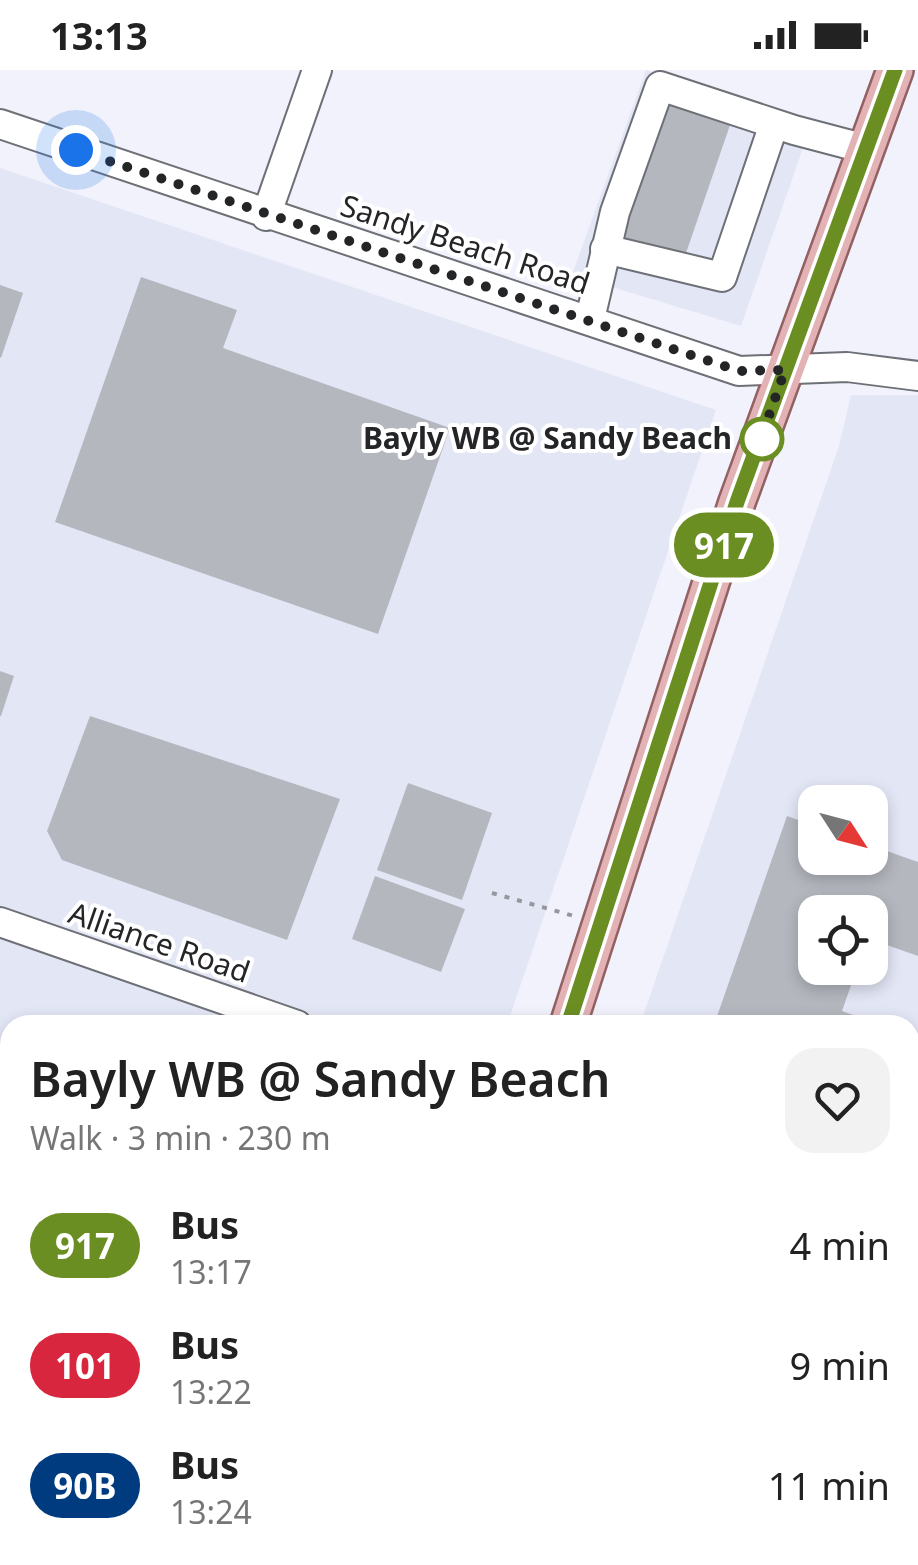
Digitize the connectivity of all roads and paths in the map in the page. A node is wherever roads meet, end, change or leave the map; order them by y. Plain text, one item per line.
1 (318, 70) edge
2 (894, 70) edge
3 (0, 124) edge
4 (774, 124) junction
5 (866, 149) junction
6 (266, 216) junction
7 (605, 249) junction
8 (590, 319) junction
9 (785, 370) junction
10 (918, 376) edge
11 (492, 893) dead end
12 (0, 922) edge
13 (602, 924) junction
14 (268, 1015) edge
15 (571, 1015) edge

1 - 6 street
2 - 5 main road
3 - 6 street, Sandy Beach Road
4 - 5 street
4 - 7 street
4 - 7 street
5 - 9 main road
6 - 8 street, Sandy Beach Road
7 - 8 street
8 - 9 street, Sandy Beach Road
9 - 10 street, Sandy Beach Road
9 - 13 main road
11 - 13 path
12 - 14 street, Alliance Road
13 - 15 main road

